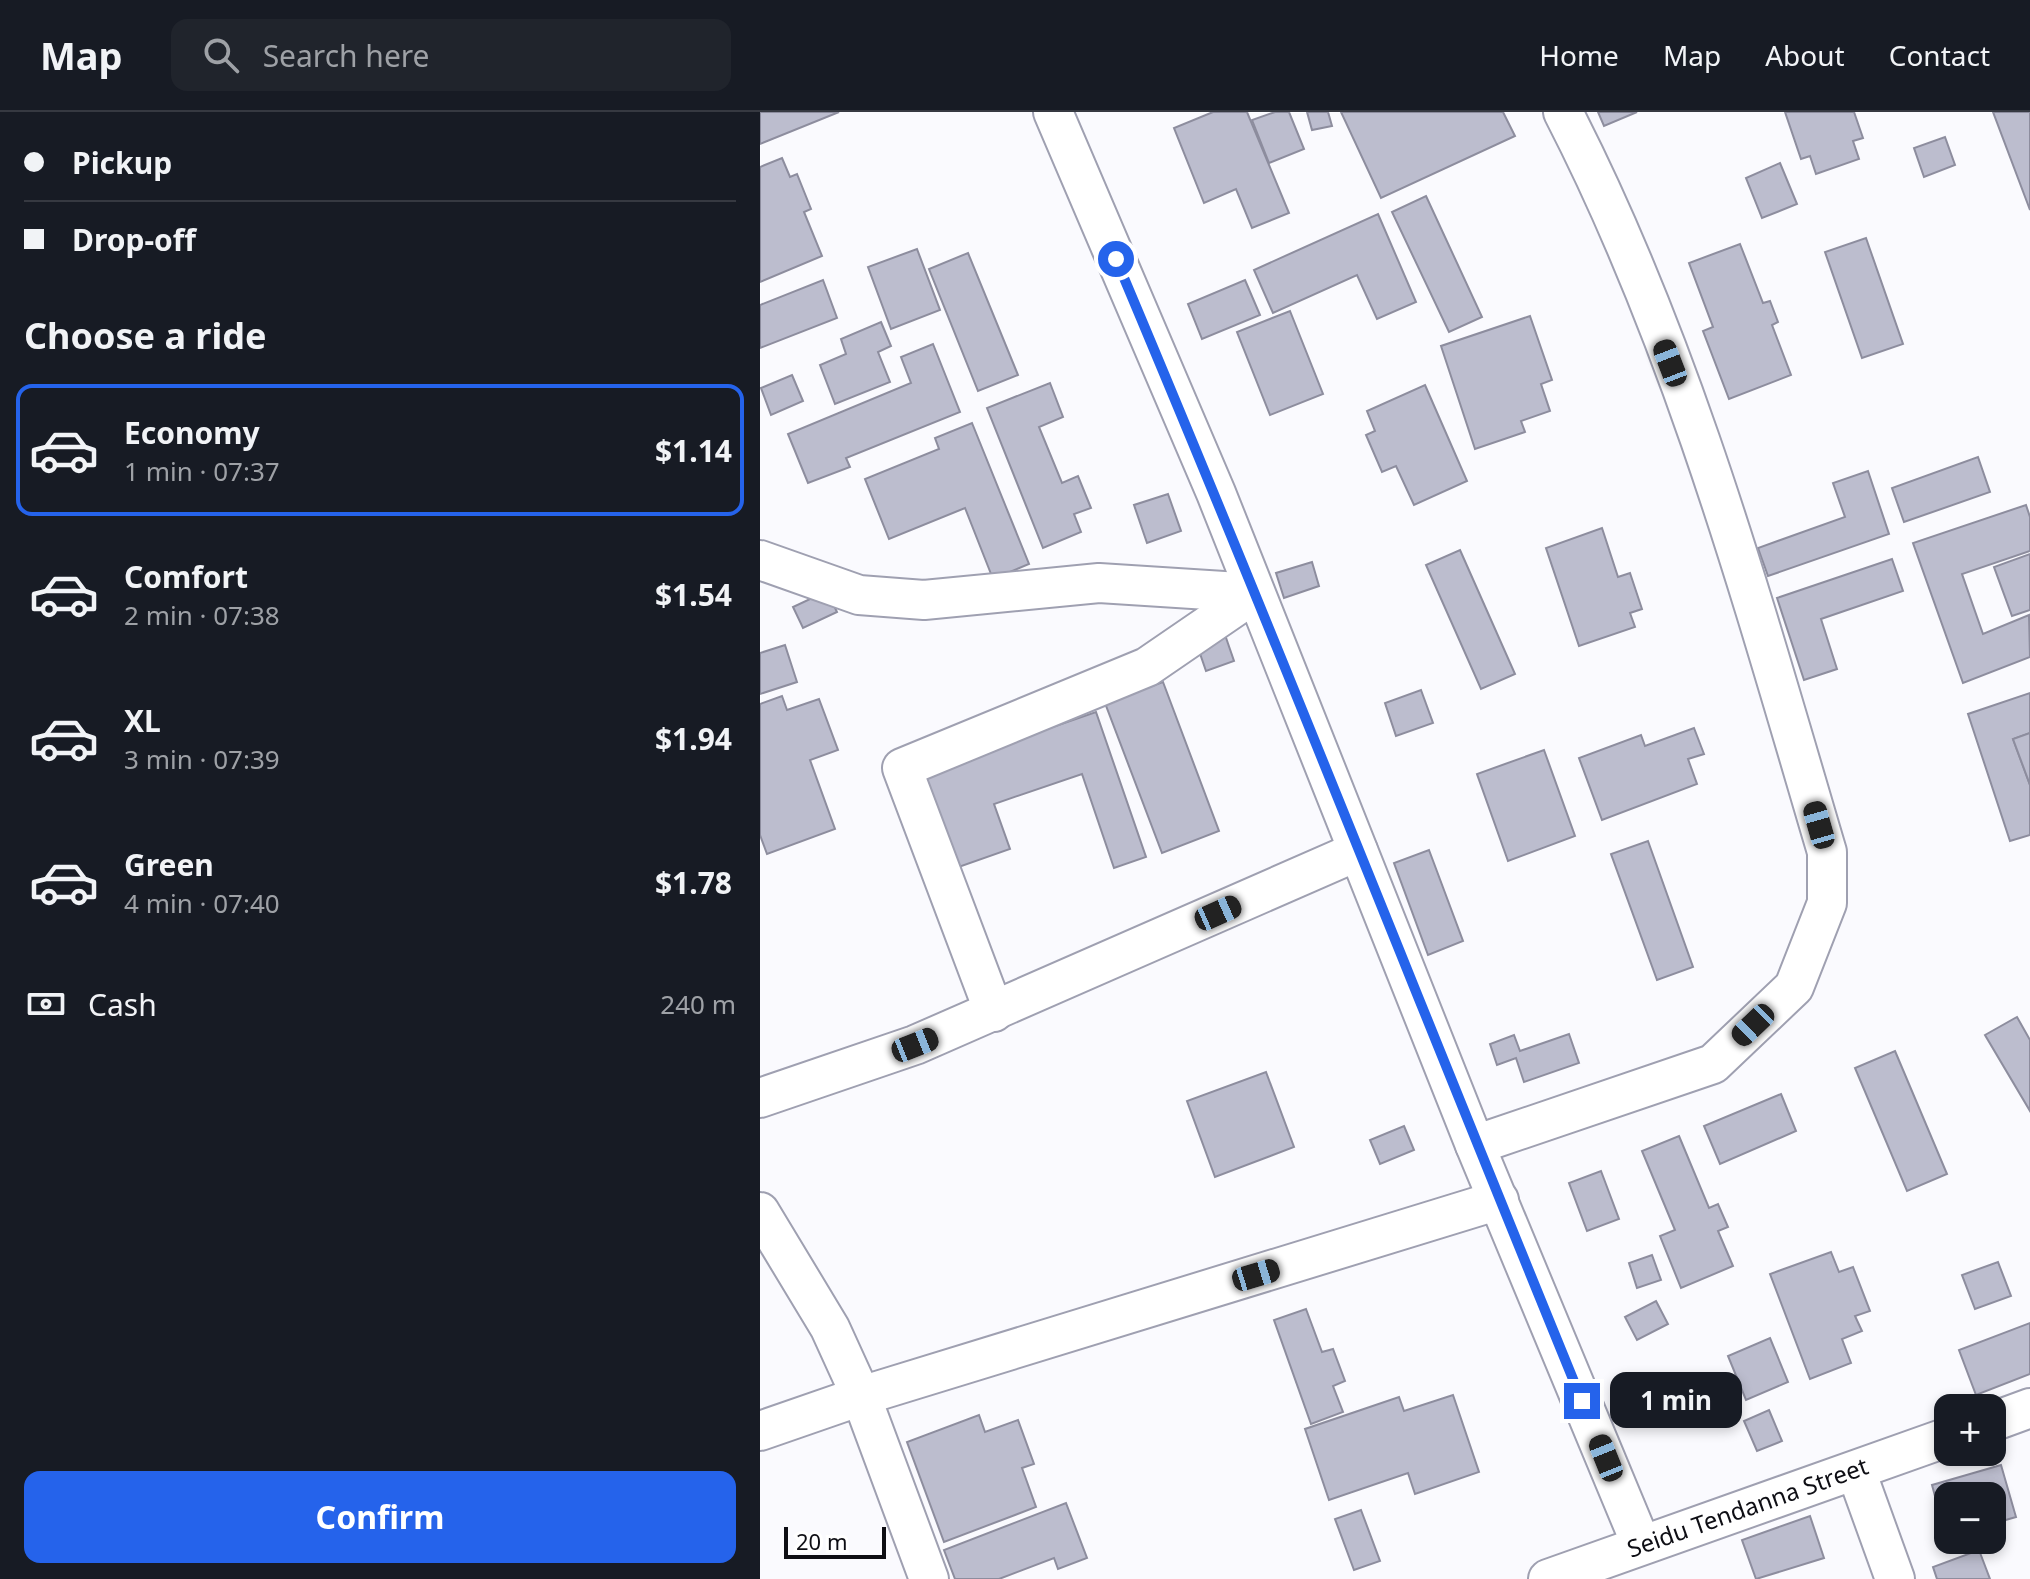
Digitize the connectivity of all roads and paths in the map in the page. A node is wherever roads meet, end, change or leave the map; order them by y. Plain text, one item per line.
1 (1053, 112) edge
2 (1563, 112) edge
3 (760, 560) edge
4 (1255, 593) junction
5 (1358, 851) junction
6 (994, 1012) junction
7 (760, 1098) edge
8 (1475, 1145) junction
9 (1499, 1200) junction
10 (760, 1212) edge
11 (861, 1396) junction
12 (2030, 1408) edge
13 (2006, 1417) edge
14 (760, 1431) edge
15 (1934, 1442) edge
16 (1856, 1471) junction
17 (1641, 1544) junction
18 (929, 1579) edge
19 (1548, 1579) edge
20 (1895, 1579) edge

1 - 4 street
2 - 8 street
3 - 4 street
4 - 5 street
4 - 6 street
5 - 6 street
5 - 8 street
6 - 7 street
8 - 9 street
9 - 11 street
9 - 17 street
10 - 11 street
11 - 14 street
11 - 18 street
12 - 13 street
15 - 16 street, Seidu Tendanna Street
16 - 17 street, Seidu Tendanna Street
16 - 20 street
17 - 19 street, Seidu Tendanna Street

